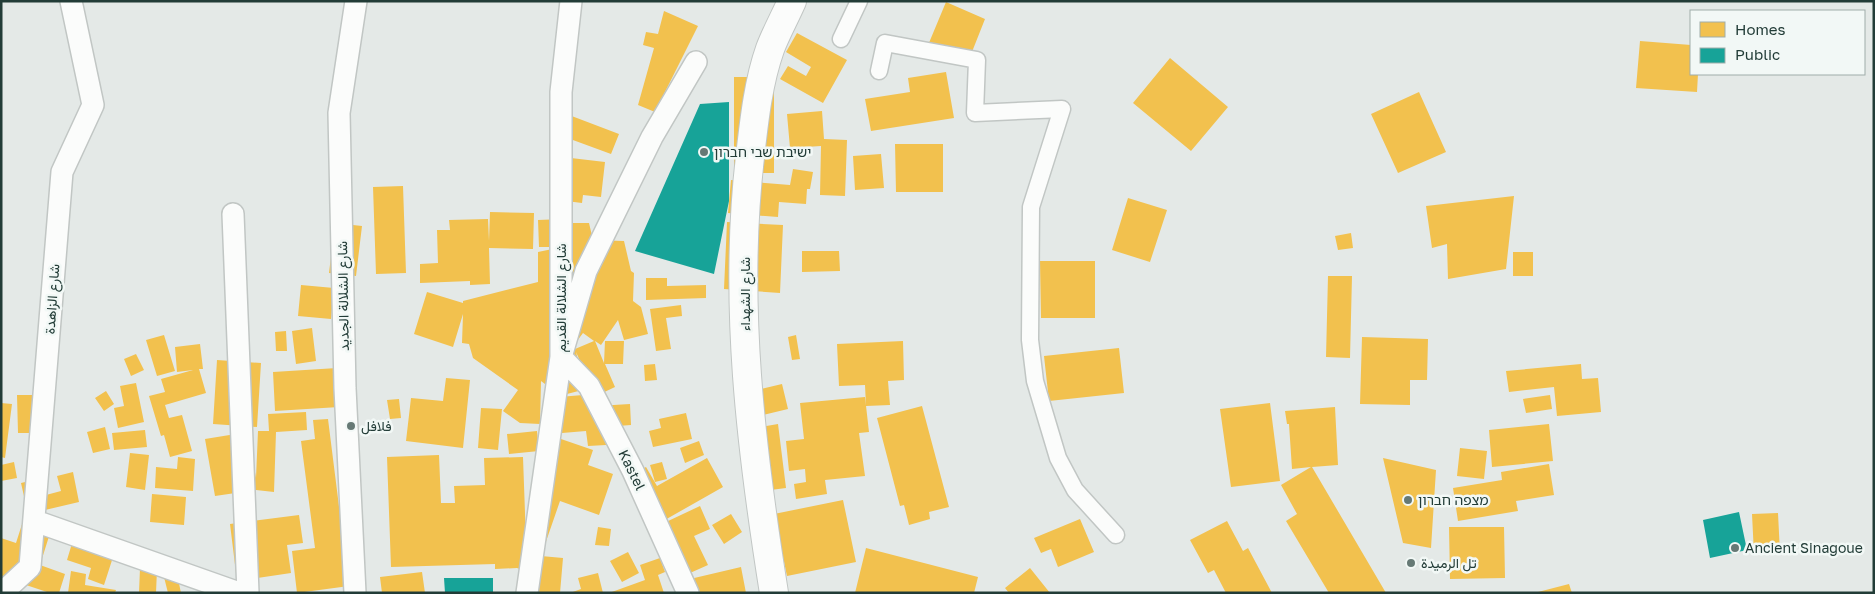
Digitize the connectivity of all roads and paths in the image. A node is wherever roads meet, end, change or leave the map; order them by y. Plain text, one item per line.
1 (71, 1) edge
2 (356, 1) edge
3 (570, 1) edge
4 (792, 1) edge
5 (859, 1) edge
6 (841, 39) dead end
7 (696, 62) dead end
8 (879, 71) dead end
9 (232, 214) dead end
10 (561, 357) junction
11 (35, 521) junction
12 (1116, 535) dead end
13 (2, 593) edge
14 (239, 593) edge
15 (248, 593) edge
16 (355, 593) edge
17 (527, 593) edge
18 (688, 593) edge
19 (774, 593) edge

1 - 11 street, شارع الزاهدة
2 - 16 street, شارع الشلالة الجديد
3 - 10 street, شارع الشلالة القديم
4 - 19 street, شارع الشهداء
5 - 6 street
7 - 10 street
8 - 12 street
9 - 15 street
10 - 17 street, شارع الشلالة القديم
10 - 18 street, Kastel
11 - 13 street, شارع الزاهدة
11 - 14 street

